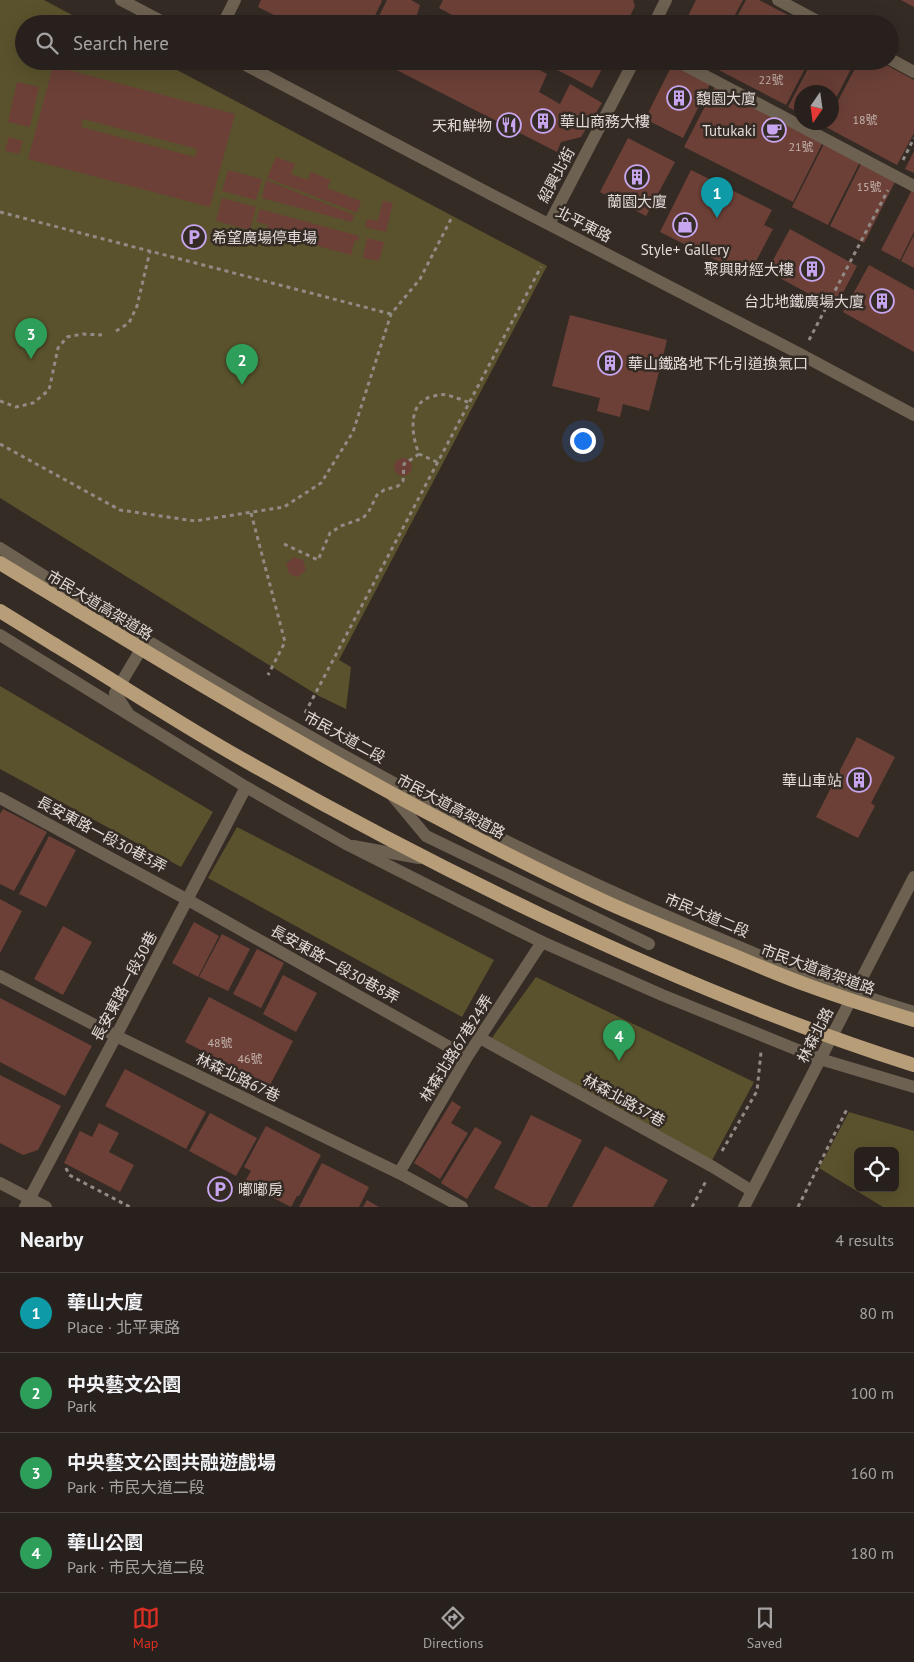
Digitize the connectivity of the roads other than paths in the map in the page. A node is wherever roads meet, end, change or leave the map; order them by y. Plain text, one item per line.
1 (121, 0) edge
2 (236, 0) edge
3 (666, 0) edge
4 (778, 0) edge
5 (150, 15) edge
6 (228, 15) edge
7 (658, 15) edge
8 (806, 15) edge
9 (899, 64) edge
10 (255, 70) edge
11 (629, 70) edge
12 (694, 70) edge
13 (914, 72) edge
14 (914, 186) edge
15 (549, 224) junction
16 (914, 415) edge
17 (0, 548) edge
18 (0, 563) edge
19 (0, 611) edge
20 (124, 626) junction
21 (0, 636) edge
22 (166, 652) junction
23 (85, 688) junction
24 (130, 716) junction
25 (368, 768) junction
26 (246, 787) junction
27 (0, 798) edge
28 (348, 845) junction
29 (914, 877) edge
30 (188, 900) junction
31 (542, 942) junction
32 (649, 944) dead end
33 (636, 962) dead end
34 (0, 976) edge
35 (855, 992) junction
36 (914, 1012) edge
37 (914, 1020) edge
38 (116, 1036) junction
39 (480, 1038) junction
40 (467, 1057) junction
41 (820, 1059) junction
42 (914, 1064) edge
43 (914, 1087) edge
44 (399, 1173) junction
45 (0, 1184) edge
46 (752, 1191) junction
47 (27, 1203) edge
48 (46, 1207) edge
49 (462, 1207) edge
50 (744, 1207) edge

1 - 5 street
2 - 6 street
3 - 7 street
4 - 8 street
9 - 13 street
10 - 15 street, 北平東路
11 - 15 street, 紹興北街
12 - 14 street
15 - 16 street, 北平東路
17 - 20 street, 市民大道二段
18 - 37 highway, 市民大道高架道路, bridge
19 - 42 highway, bridge
20 - 22 street, 市民大道二段
20 - 23 street
21 - 23 street
22 - 24 street
22 - 25 street, 市民大道二段
23 - 24 street
24 - 26 street
25 - 32 street
25 - 35 street, 市民大道二段
26 - 28 street
26 - 30 street, 長安東路一段30巷
27 - 30 street, 長安東路一段30巷3弄
28 - 31 street
28 - 33 street
29 - 35 street, 林森北路
30 - 38 street, 長安東路一段30巷
30 - 40 street, 長安東路一段30巷8弄
31 - 39 street, 林森北路67巷24弄
31 - 41 street
34 - 38 street, 林森北路67巷
35 - 36 street, 市民大道二段
35 - 41 street, 林森北路
38 - 44 street, 林森北路67巷
38 - 47 street, 長安東路一段30巷
39 - 40 street, 林森北路67巷24弄
39 - 46 street, 林森北路37巷
40 - 44 street, 林森北路67巷24弄
41 - 43 street
41 - 46 street, 林森北路
44 - 49 street, 林森北路67巷
45 - 47 street
46 - 50 street, 林森北路
47 - 48 street

